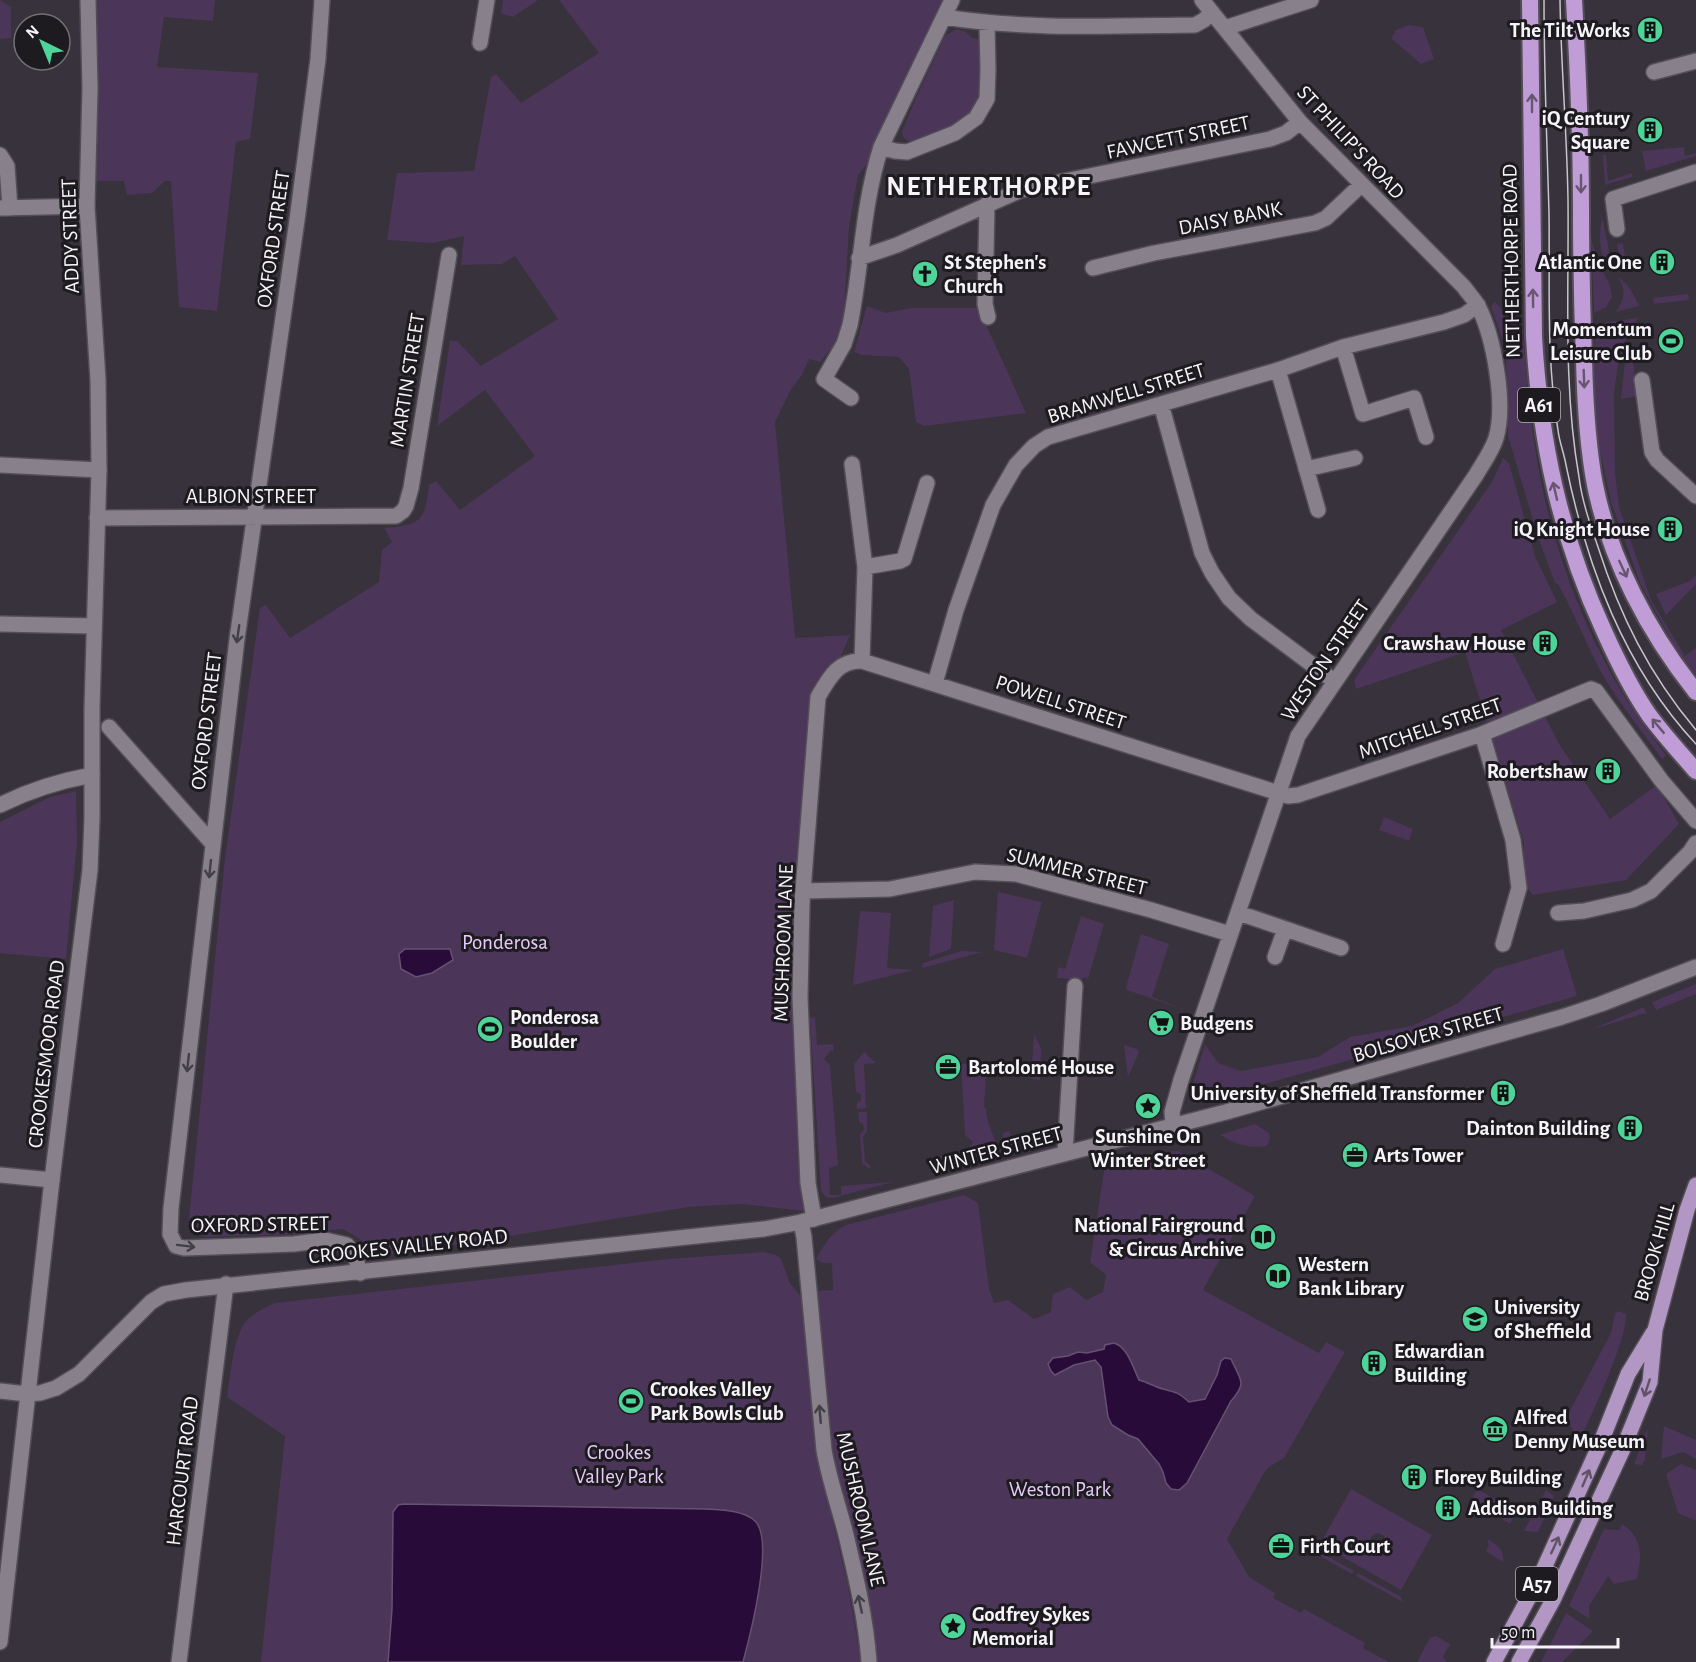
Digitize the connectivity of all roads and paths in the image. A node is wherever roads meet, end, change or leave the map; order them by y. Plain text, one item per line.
1 (88, 0) edge
2 (322, 0) edge
3 (487, 0) edge
4 (952, 0) edge
5 (1202, 0) edge
6 (1311, 0) edge
7 (1530, 0) edge
8 (1574, 0) edge
9 (1212, 12) junction
10 (944, 17) junction
11 (987, 24) junction
12 (1225, 28) junction
13 (480, 43) dead end
14 (1696, 61) edge
15 (1654, 72) dead end
16 (1300, 122) junction
17 (881, 147) junction
18 (0, 155) edge
19 (1696, 172) edge
20 (1361, 185) junction
21 (987, 204) junction
22 (87, 206) junction
23 (5, 208) edge
24 (1617, 228) dead end
25 (448, 255) dead end
26 (859, 258) junction
27 (1093, 268) dead end
28 (1478, 305) junction
29 (988, 317) dead end
30 (1342, 347) junction
31 (1278, 370) junction
32 (1642, 380) dead end
33 (851, 398) dead end
34 (1161, 404) junction
35 (1426, 437) dead end
36 (1354, 458) dead end
37 (852, 464) dead end
38 (0, 465) edge
39 (1306, 469) junction
40 (99, 470) junction
41 (927, 483) dead end
42 (1696, 496) edge
43 (1318, 510) dead end
44 (403, 511) joint
45 (255, 517) junction
46 (97, 518) junction
47 (865, 567) junction
48 (0, 624) edge
49 (94, 626) junction
50 (862, 661) junction
51 (1334, 681) junction
52 (935, 683) junction
53 (1696, 692) edge
54 (109, 728) dead end
55 (1482, 734) junction
56 (1696, 771) edge
57 (92, 775) junction
58 (1279, 794) junction
59 (0, 805) edge
60 (1696, 821) edge
61 (213, 843) junction
62 (1696, 843) edge
63 (803, 891) junction
64 (1239, 913) junction
65 (1558, 913) dead end
66 (1285, 929) junction
67 (1230, 934) junction
68 (1503, 944) dead end
69 (1341, 948) dead end
70 (1275, 957) dead end
71 (1694, 969) edge
72 (1075, 986) dead end
73 (1173, 1125) junction
74 (1065, 1153) junction
75 (0, 1175) edge
76 (52, 1180) junction
77 (1696, 1185) edge
78 (815, 1219) junction
79 (360, 1273) junction
80 (226, 1284) junction
81 (1654, 1330) junction
82 (0, 1391) edge
83 (27, 1395) junction
84 (5, 1539) edge
85 (0, 1642) edge
86 (180, 1662) edge
87 (869, 1662) edge
88 (1494, 1662) edge
89 (1519, 1662) edge

1 - 22 street, ADDY STREET
2 - 45 street, OXFORD STREET
3 - 13 street
4 - 10 street
5 - 9 street, ST PHILIP'S ROAD
6 - 12 street
56 -> 7 highway, NETHERTHORPE ROAD / A61
8 -> 53 highway, A61
9 - 11 street
9 - 12 street, ST PHILIP'S ROAD
10 - 11 street
10 - 17 street
11 - 17 street
12 - 16 street, ST PHILIP'S ROAD
14 - 15 street
16 - 20 street, ST PHILIP'S ROAD
16 - 21 street, FAWCETT STREET
17 - 26 street
18 - 23 street
19 - 24 street
20 - 27 street, DAISY BANK
20 - 28 street, ST PHILIP'S ROAD
21 - 26 street, FAWCETT STREET
21 - 29 street
22 - 23 street
22 - 40 street, ADDY STREET
25 - 44 street, MARTIN STREET
26 - 33 street
28 - 30 street, BRAMWELL STREET
28 - 51 street, WESTON STREET
30 - 31 street, BRAMWELL STREET
30 - 35 street
31 - 34 street, BRAMWELL STREET
31 - 39 street
32 - 42 street
34 - 51 street
34 - 52 street, BRAMWELL STREET
36 - 39 street
37 - 47 street
38 - 40 street
39 - 43 street
40 - 46 street, CROOKESMOOR ROAD
41 - 47 street
44 - 45 street, ALBION STREET
45 - 46 street, ALBION STREET
45 -> 61 street, OXFORD STREET
46 - 49 street, CROOKESMOOR ROAD
47 - 50 street
48 - 49 street
49 - 57 street, CROOKESMOOR ROAD
50 - 52 street, POWELL STREET
50 - 63 street, MUSHROOM LANE
51 - 58 street, WESTON STREET
52 - 58 street, POWELL STREET
54 - 61 street
55 - 58 street, MITCHELL STREET
55 - 60 street, MITCHELL STREET
55 - 68 street
57 - 59 street
57 - 76 street, CROOKESMOOR ROAD
58 - 64 street, WESTON STREET
61 -> 79 street, OXFORD STREET
62 - 65 street
63 - 67 street, SUMMER STREET
63 - 78 street, MUSHROOM LANE
64 - 66 street
64 - 67 street, WESTON STREET
66 - 69 street
66 - 70 street
67 - 73 street, WESTON STREET
71 - 73 street, BOLSOVER STREET
72 - 74 street
73 - 74 street, WINTER STREET
74 - 78 street, WINTER STREET
75 - 76 street
76 - 83 street, CROOKESMOOR ROAD
77 - 81 main road, BROOK HILL / A57
78 - 79 street, CROOKES VALLEY ROAD
87 -> 78 street, MUSHROOM LANE
79 - 80 street, CROOKES VALLEY ROAD
80 - 83 street, CROOKES VALLEY ROAD
80 - 86 street, HARCOURT ROAD
88 -> 81 main road, BROOK HILL / A57
81 -> 89 main road, BROOK HILL / A57
82 - 83 street
83 - 84 street, CROOKESMOOR ROAD
84 - 85 street, CROOKESMOOR ROAD

